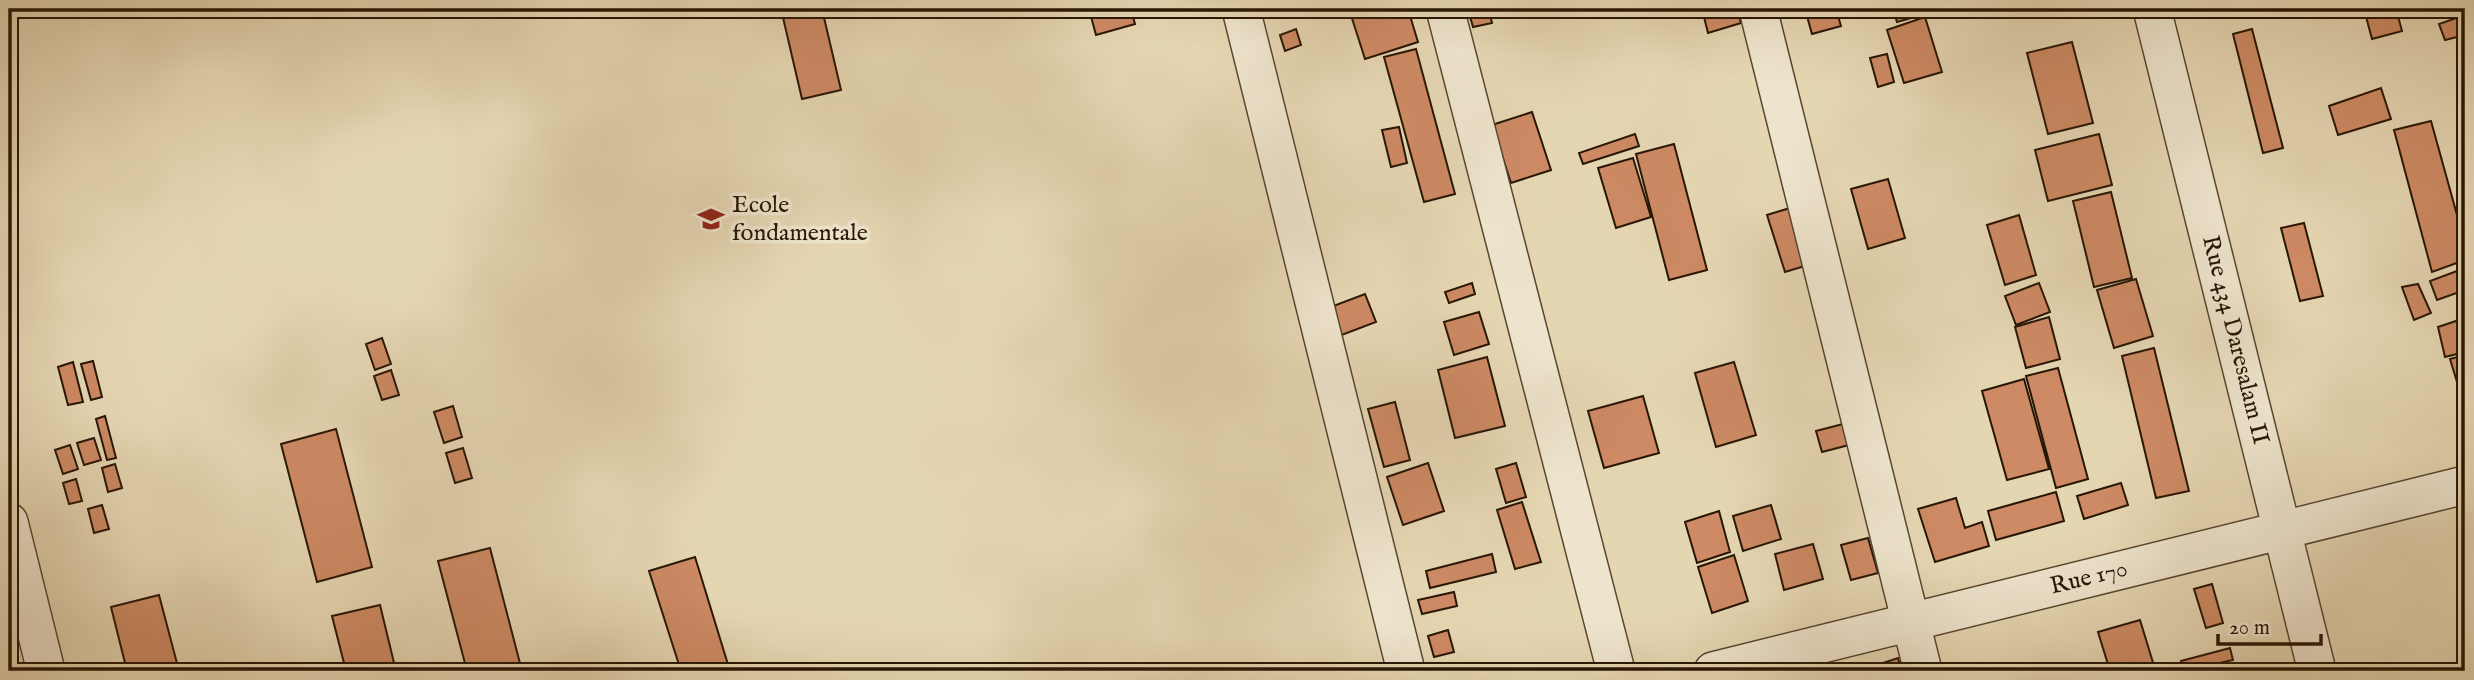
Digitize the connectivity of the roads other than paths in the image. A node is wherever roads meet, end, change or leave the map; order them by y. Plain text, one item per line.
1 (1241, 9) edge
2 (1445, 9) edge
3 (1758, 9) edge
4 (2152, 9) edge
5 (2465, 485) edge
6 (9, 522) edge
7 (2282, 530) junction
8 (1911, 622) junction
9 (46, 671) edge
10 (1406, 671) edge
11 (1616, 671) edge
12 (1713, 671) edge
13 (1923, 671) edge
14 (2318, 671) edge

1 - 10 street
2 - 11 street
3 - 8 street
4 - 7 street, Rue 434 Daresalam II
5 - 7 street, Rue 170
6 - 9 street
7 - 8 street, Rue 170
7 - 14 street, Rue 434 Daresalam II
8 - 12 street, Rue 170
8 - 13 street

